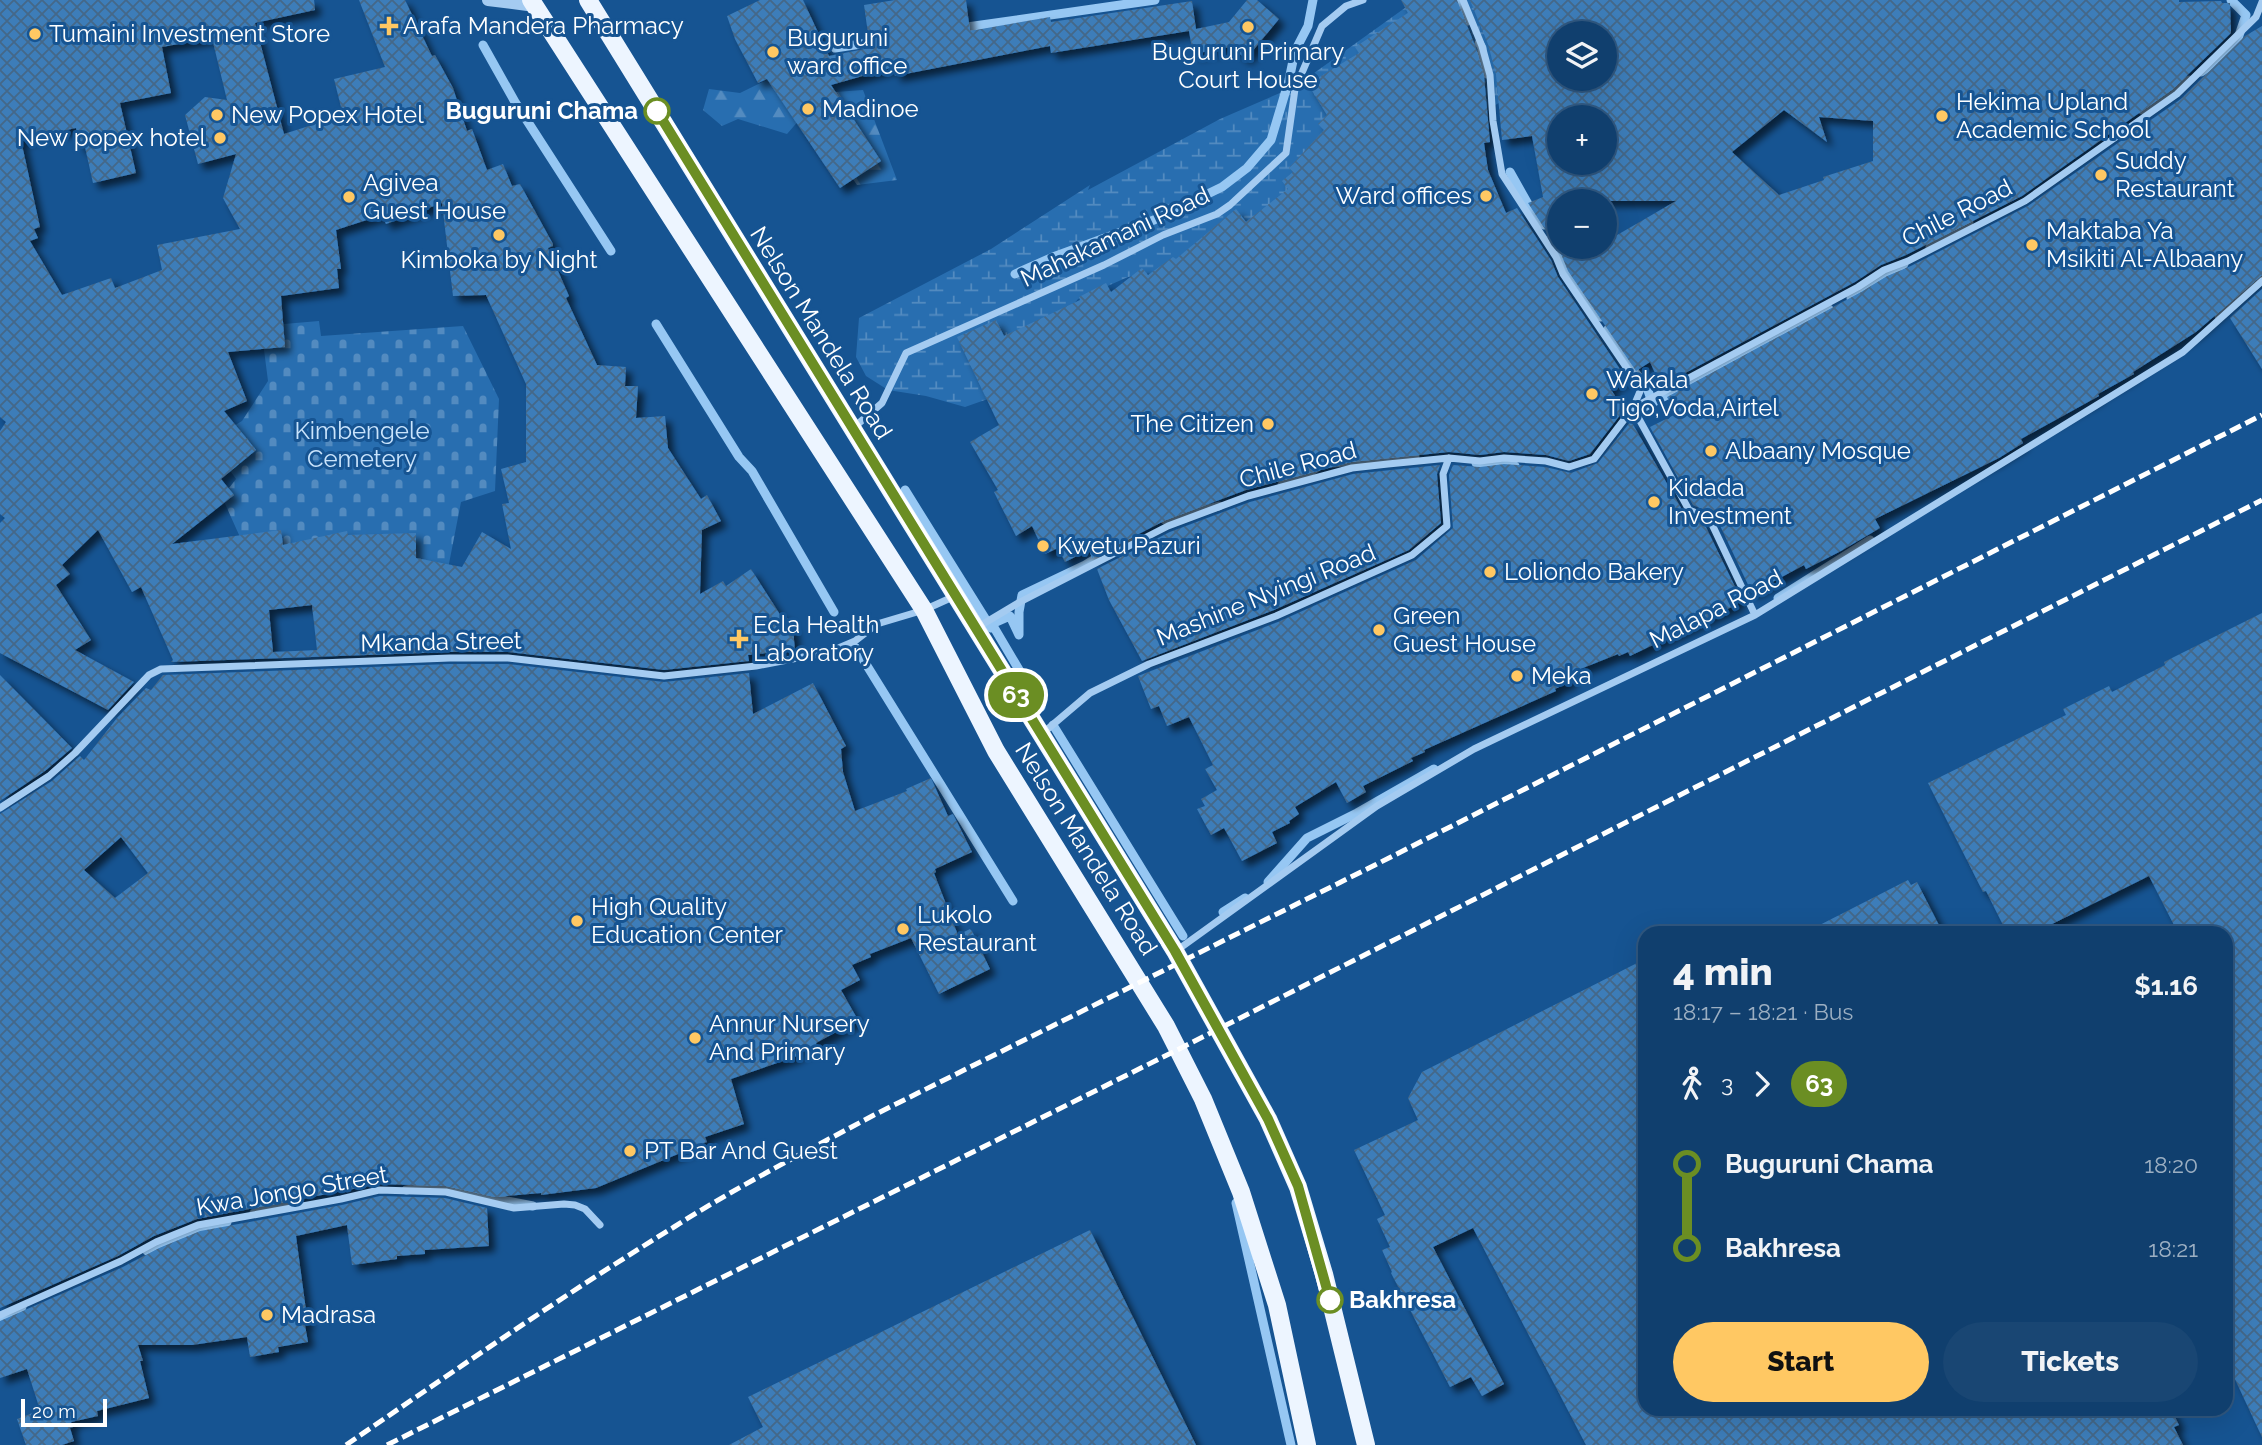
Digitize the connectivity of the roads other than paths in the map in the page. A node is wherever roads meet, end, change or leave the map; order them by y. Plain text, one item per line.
1 (488, 0) edge
2 (588, 0) edge
3 (1363, 0) edge
4 (1463, 0) edge
5 (2262, 2) edge
6 (533, 3) edge
7 (2262, 281) edge
8 (1633, 408) junction
9 (852, 429) junction
10 (1449, 458) junction
11 (955, 596) junction
12 (924, 610) junction
13 (1755, 615) junction
14 (975, 628) junction
15 (1041, 735) junction
16 (0, 808) edge
17 (1175, 951) junction
18 (600, 1225) dead end
19 (0, 1315) edge
20 (1307, 1445) edge
21 (1366, 1445) edge

1 - 6 street
2 - 9 main road, Nelson Mandela Road
3 - 9 street, Mahakamani Road
4 - 8 street
5 - 8 street, Chile Road
6 - 12 main road, Nelson Mandela Road
7 - 13 street, Malapa Road
8 - 10 street, Chile Road
8 - 13 street
9 - 11 main road, Nelson Mandela Road
10 - 14 street, Chile Road
10 - 15 street, Mashine Nyingi Road
11 - 12 street, Mkanda Street
11 - 14 main road, Nelson Mandela Road
12 - 16 street, Mkanda Street
12 - 20 main road, Nelson Mandela Road
13 - 17 street, Malapa Road
14 - 15 main road, Nelson Mandela Road
15 - 17 main road, Nelson Mandela Road
17 - 21 main road, Nelson Mandela Road
18 - 19 street, Kwa Jongo Street

